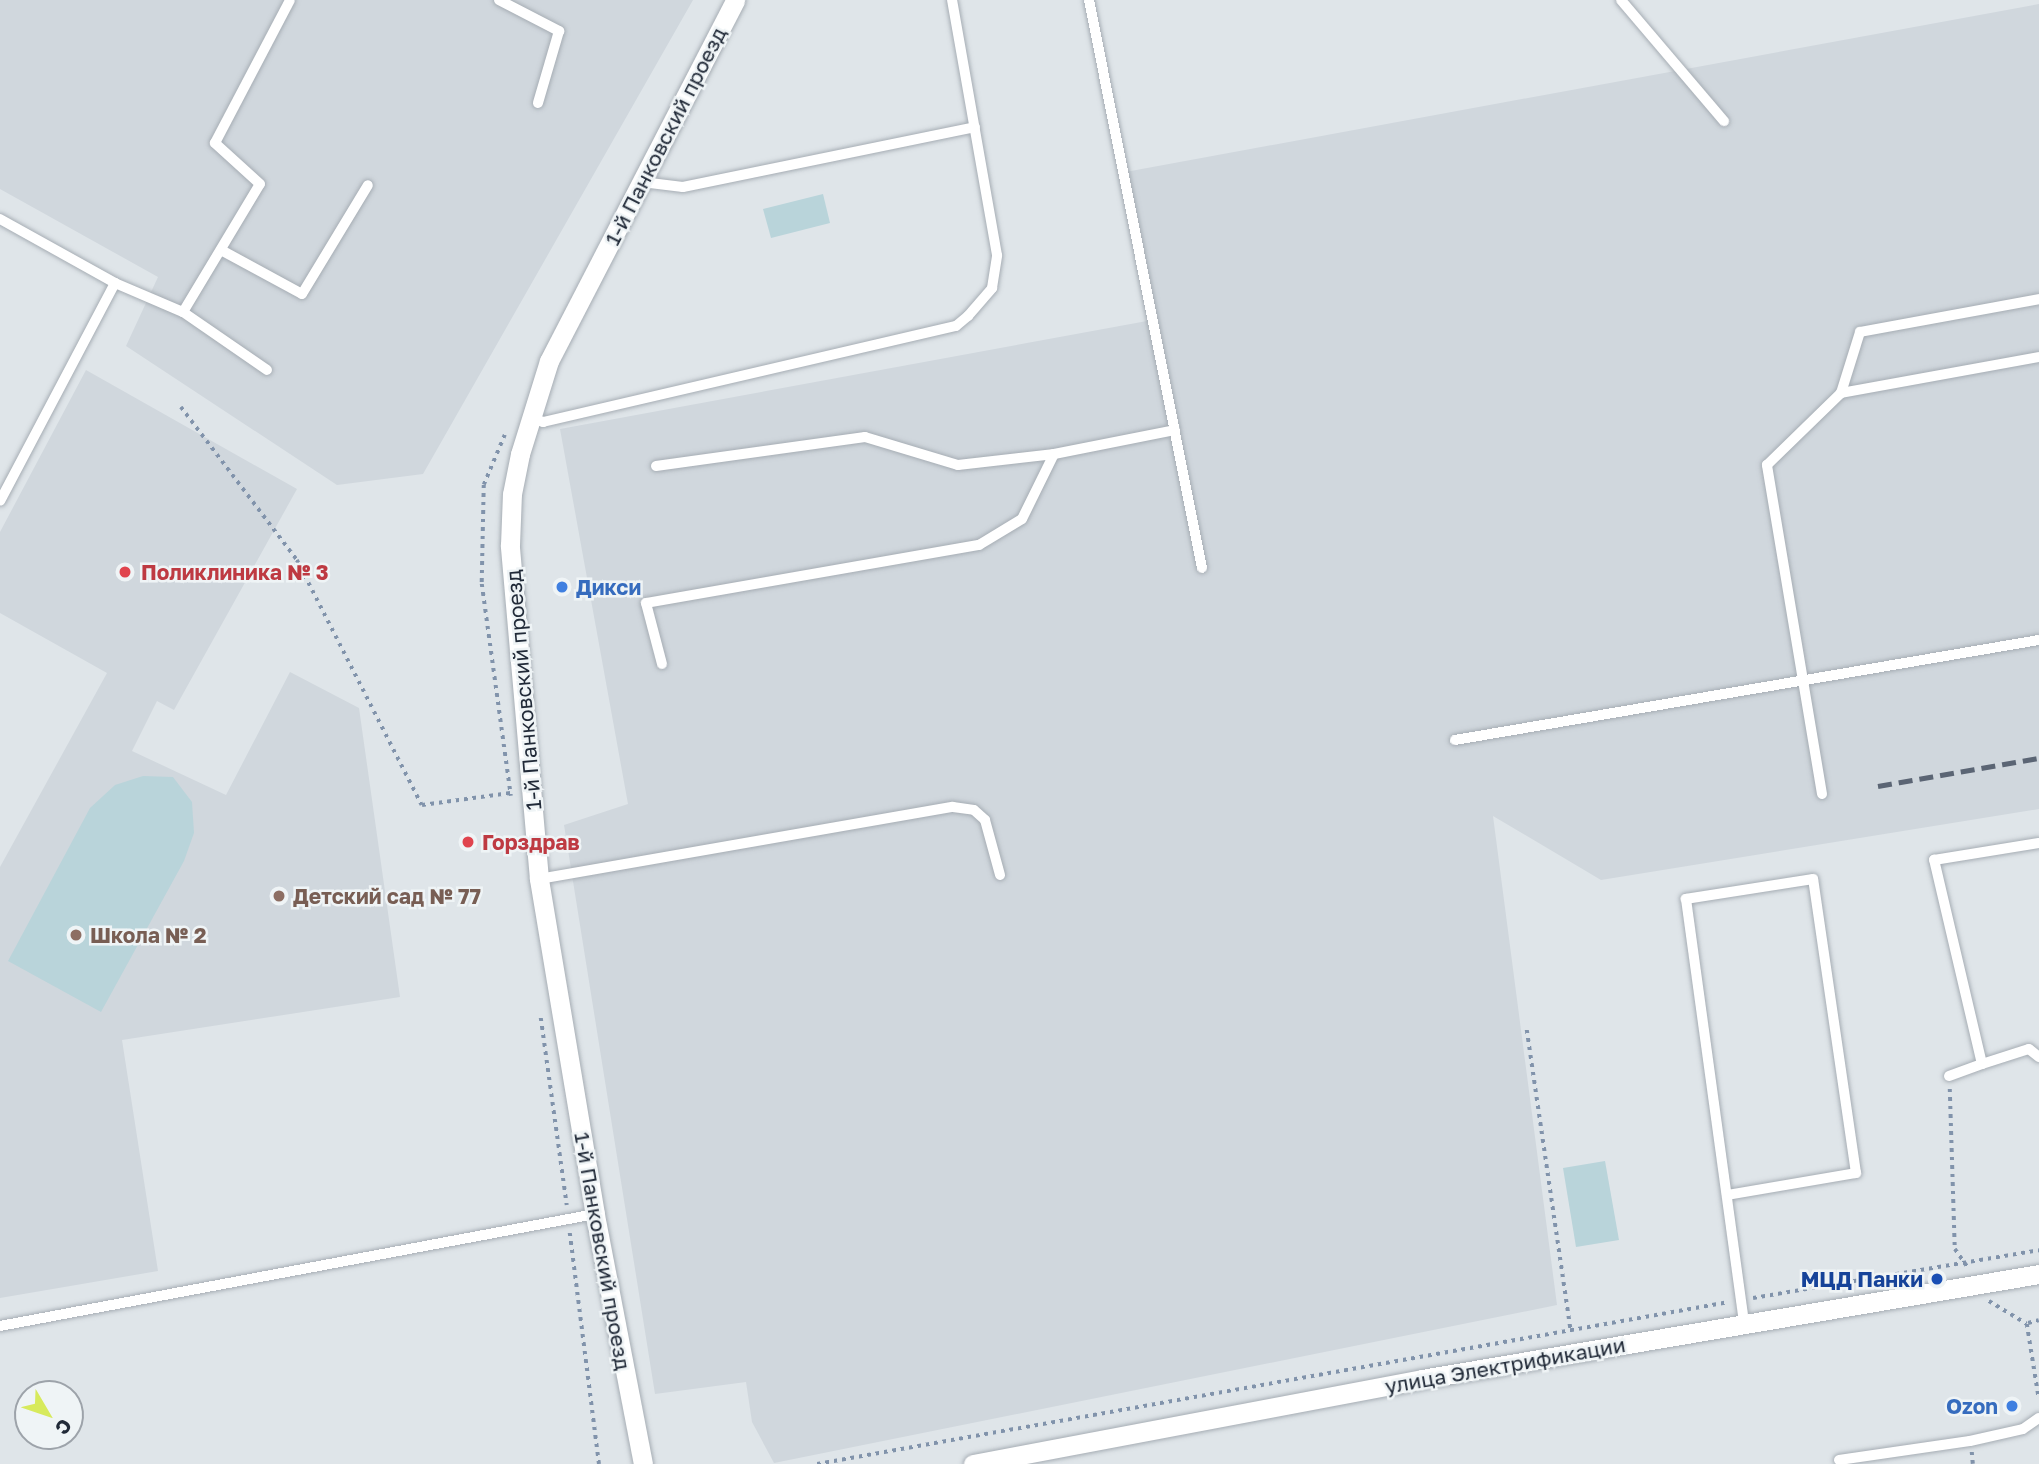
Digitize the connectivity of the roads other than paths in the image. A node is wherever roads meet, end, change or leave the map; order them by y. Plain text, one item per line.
1 (290, 0) edge
2 (499, 0) edge
3 (735, 0) edge
4 (952, 0) edge
5 (1089, 0) edge
6 (1621, 0) edge
7 (538, 103) dead end
8 (1724, 121) dead end
9 (975, 127) junction
10 (642, 182) junction
11 (368, 185) dead end
12 (0, 219) edge
13 (220, 250) junction
14 (115, 283) junction
15 (2039, 299) edge
16 (183, 312) junction
17 (2039, 357) edge
18 (267, 370) dead end
19 (1841, 393) junction
20 (530, 417) junction
21 (1175, 430) junction
22 (1054, 454) junction
23 (656, 467) dead end
24 (0, 500) edge
25 (1202, 568) dead end
26 (2039, 640) edge
27 (662, 664) dead end
28 (1807, 680) junction
29 (1455, 740) dead end
30 (1822, 794) dead end
31 (2039, 843) edge
32 (1000, 875) dead end
33 (539, 879) junction
34 (2039, 1057) edge
35 (1982, 1064) junction
36 (1949, 1076) road end
37 (1727, 1195) junction
38 (595, 1214) junction
39 (2039, 1274) edge
40 (1744, 1324) junction
41 (0, 1326) edge
42 (2039, 1418) edge
43 (1839, 1460) dead end
44 (643, 1464) edge
45 (973, 1464) edge

1 - 13 lane
2 - 7 lane
3 - 10 street, 1-й Панковский проезд
4 - 9 lane
5 - 21 lane
6 - 8 lane
9 - 10 lane
9 - 20 lane
10 - 20 street, 1-й Панковский проезд
11 - 13 lane
12 - 14 lane
13 - 16 lane
14 - 16 lane
14 - 24 lane
15 - 19 lane
16 - 18 lane
17 - 19 lane
19 - 28 lane
20 - 33 street, 1-й Панковский проезд
21 - 22 lane
21 - 25 lane
22 - 23 lane
22 - 27 lane
26 - 28 lane
28 - 29 lane
28 - 30 lane
31 - 35 lane
32 - 33 lane
33 - 38 street, 1-й Панковский проезд
34 - 35 lane
35 - 36 lane
37 - 37 lane
37 - 40 lane
38 - 41 lane
38 - 44 street, 1-й Панковский проезд
39 - 40 street, улица Электрификации
40 - 45 street, улица Электрификации
42 - 43 lane

